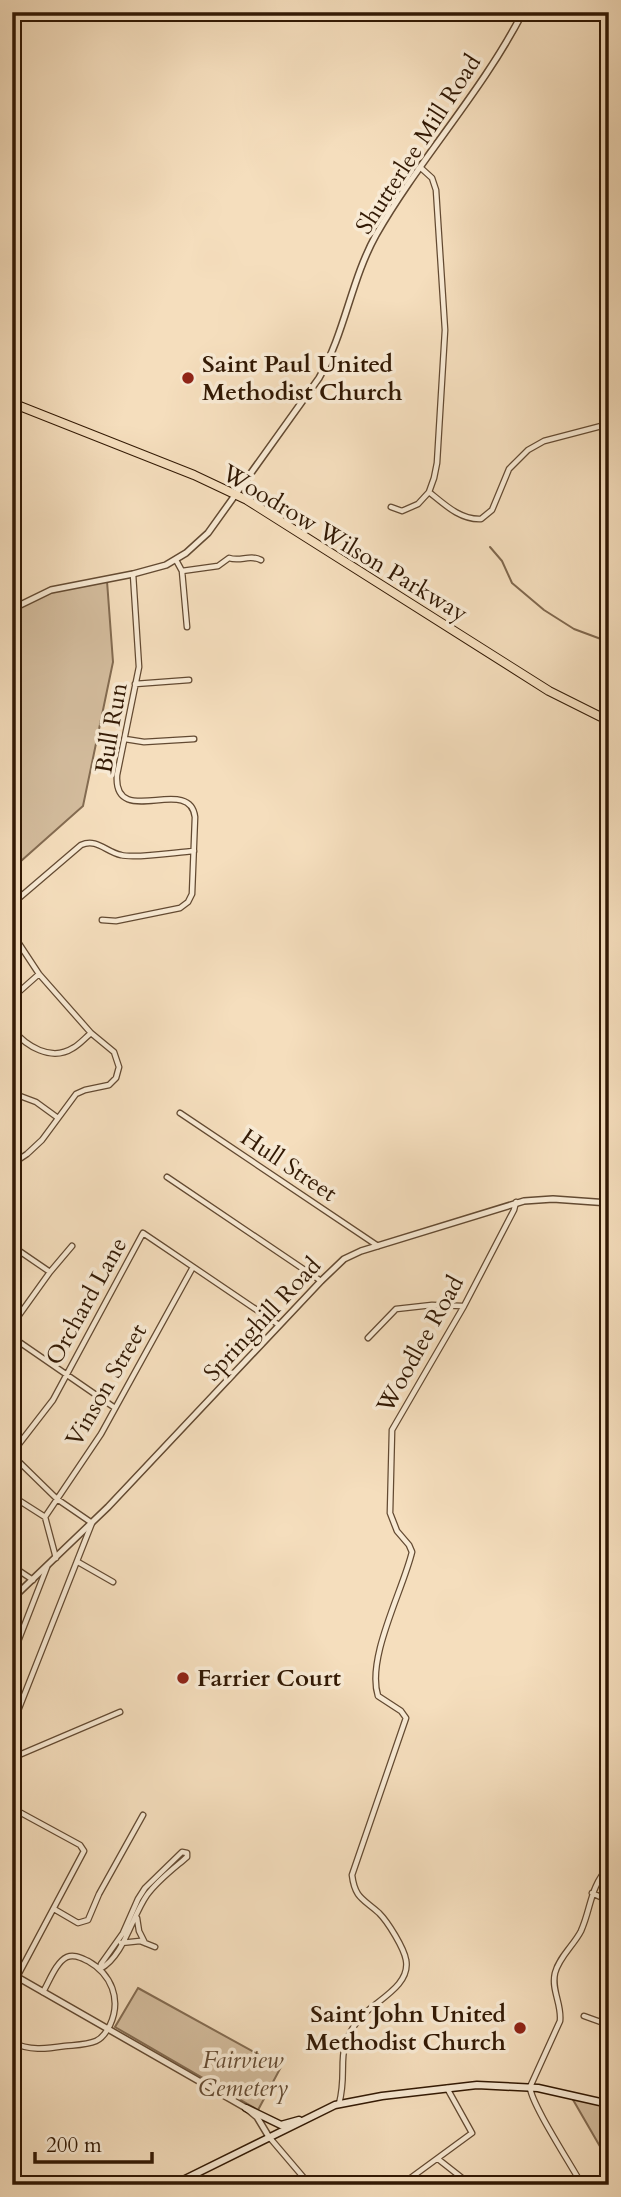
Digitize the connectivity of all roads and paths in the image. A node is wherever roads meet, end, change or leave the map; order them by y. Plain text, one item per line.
1 (523, 12) edge
2 (421, 168) junction
3 (12, 403) edge
4 (609, 424) edge
5 (429, 492) junction
6 (235, 494) junction
7 (391, 507) dead end
8 (176, 560) junction
9 (261, 560) dead end
10 (182, 571) junction
11 (133, 574) junction
12 (12, 609) edge
13 (187, 626) dead end
14 (190, 680) dead end
15 (135, 684) junction
16 (609, 721) edge
17 (125, 739) junction
18 (194, 739) dead end
19 (194, 851) junction
20 (12, 904) edge
21 (102, 920) dead end
22 (12, 933) edge
23 (39, 974) junction
24 (12, 998) edge
25 (12, 1029) edge
26 (91, 1034) junction
27 (12, 1093) edge
28 (180, 1113) dead end
29 (58, 1118) junction
30 (12, 1164) edge
31 (167, 1177) dead end
32 (516, 1202) junction
33 (609, 1203) edge
34 (12, 1246) edge
35 (72, 1246) dead end
36 (378, 1246) junction
37 (192, 1267) junction
38 (50, 1272) junction
39 (321, 1281) junction
40 (464, 1306) junction
41 (12, 1325) edge
42 (279, 1325) junction
43 (12, 1337) edge
44 (368, 1338) dead end
45 (66, 1374) junction
46 (115, 1408) junction
47 (12, 1454) edge
48 (12, 1496) edge
49 (57, 1499) junction
50 (44, 1517) junction
51 (92, 1523) junction
52 (56, 1558) junction
53 (78, 1562) junction
54 (12, 1566) edge
55 (47, 1566) junction
56 (33, 1580) junction
57 (113, 1582) dead end
58 (12, 1599) edge
59 (12, 1657) edge
60 (12, 1702) edge
61 (20, 1705) junction
62 (120, 1712) dead end
63 (12, 1726) edge
64 (12, 1758) edge
65 (12, 1808) edge
66 (143, 1815) dead end
67 (609, 1866) edge
68 (592, 1893) junction
69 (609, 1901) edge
70 (54, 1909) junction
71 (137, 1914) junction
72 (120, 1942) junction
73 (146, 1943) junction
74 (155, 1947) dead end
75 (100, 1969) junction
76 (15, 1976) edge
77 (43, 1992) junction
78 (584, 2016) dead end
79 (609, 2025) edge
80 (108, 2029) junction
81 (12, 2042) edge
82 (447, 2087) junction
83 (530, 2087) junction
84 (339, 2104) junction
85 (609, 2104) edge
86 (246, 2108) junction
87 (317, 2115) junction
88 (270, 2137) junction
89 (438, 2159) junction
90 (173, 2185) edge
91 (310, 2185) edge
92 (401, 2185) edge
93 (471, 2185) edge
94 (582, 2185) edge

1 - 2 street, Shutterlee Mill Road
2 - 5 street
2 - 6 street, Shutterlee Mill Road
3 - 6 highway, Woodrow Wilson Parkway
4 - 5 street
5 - 7 street
6 - 8 street, Shutterlee Mill Road
6 - 16 highway, Woodrow Wilson Parkway
8 - 10 street
8 - 11 street, Shutterlee Mill Road
9 - 10 street
10 - 13 street
11 - 12 street, Shutterlee Mill Road
11 - 15 street, Bull Run
14 - 15 street
15 - 17 street, Bull Run
17 - 18 street
17 - 19 street, Bull Run
19 - 20 street
19 - 21 street, Bull Run
22 - 23 street
23 - 24 street
23 - 26 street
25 - 26 street
26 - 29 street
27 - 29 street
28 - 36 street, Hull Street
29 - 30 street
31 - 39 street
32 - 33 street, Springhill Road
32 - 36 street, Springhill Road
32 - 40 street, Woodlee Road
34 - 38 street
35 - 38 street
36 - 39 street, Springhill Road
37 - 42 street
37 - 45 street, Orchard Lane
37 - 46 street, Vinson Street
38 - 41 street
39 - 42 street, Springhill Road
40 - 44 street
40 - 84 street, Woodlee Road
42 - 51 street, Springhill Road
43 - 45 street
45 - 46 street
45 - 47 street, Orchard Lane
46 - 49 street, Vinson Street
47 - 49 street
48 - 50 street
49 - 50 street, Vinson Street
49 - 51 street
50 - 52 street
51 - 52 street, Springhill Road
51 - 53 street
52 - 55 street, Springhill Road
53 - 57 street
53 - 61 street
54 - 56 street
55 - 56 street, Springhill Road
55 - 59 street
56 - 58 street, Springhill Road
60 - 61 street
61 - 63 street
62 - 64 street
65 - 70 street
66 - 70 street
67 - 68 street
68 - 69 street
68 - 83 street
70 - 76 street
71 - 72 street
71 - 72 street
71 - 73 street
72 - 73 street
72 - 75 street
73 - 74 street
75 - 77 street
75 - 80 street
76 - 77 street
77 - 80 street
78 - 79 street
80 - 81 street
80 - 86 street
82 - 83 main road
82 - 84 main road
82 - 89 street
83 - 85 main road
83 - 94 street
84 - 87 main road
86 - 87 main road
86 - 88 street
87 - 88 main road
88 - 90 main road
88 - 91 street
89 - 92 street
89 - 93 street

